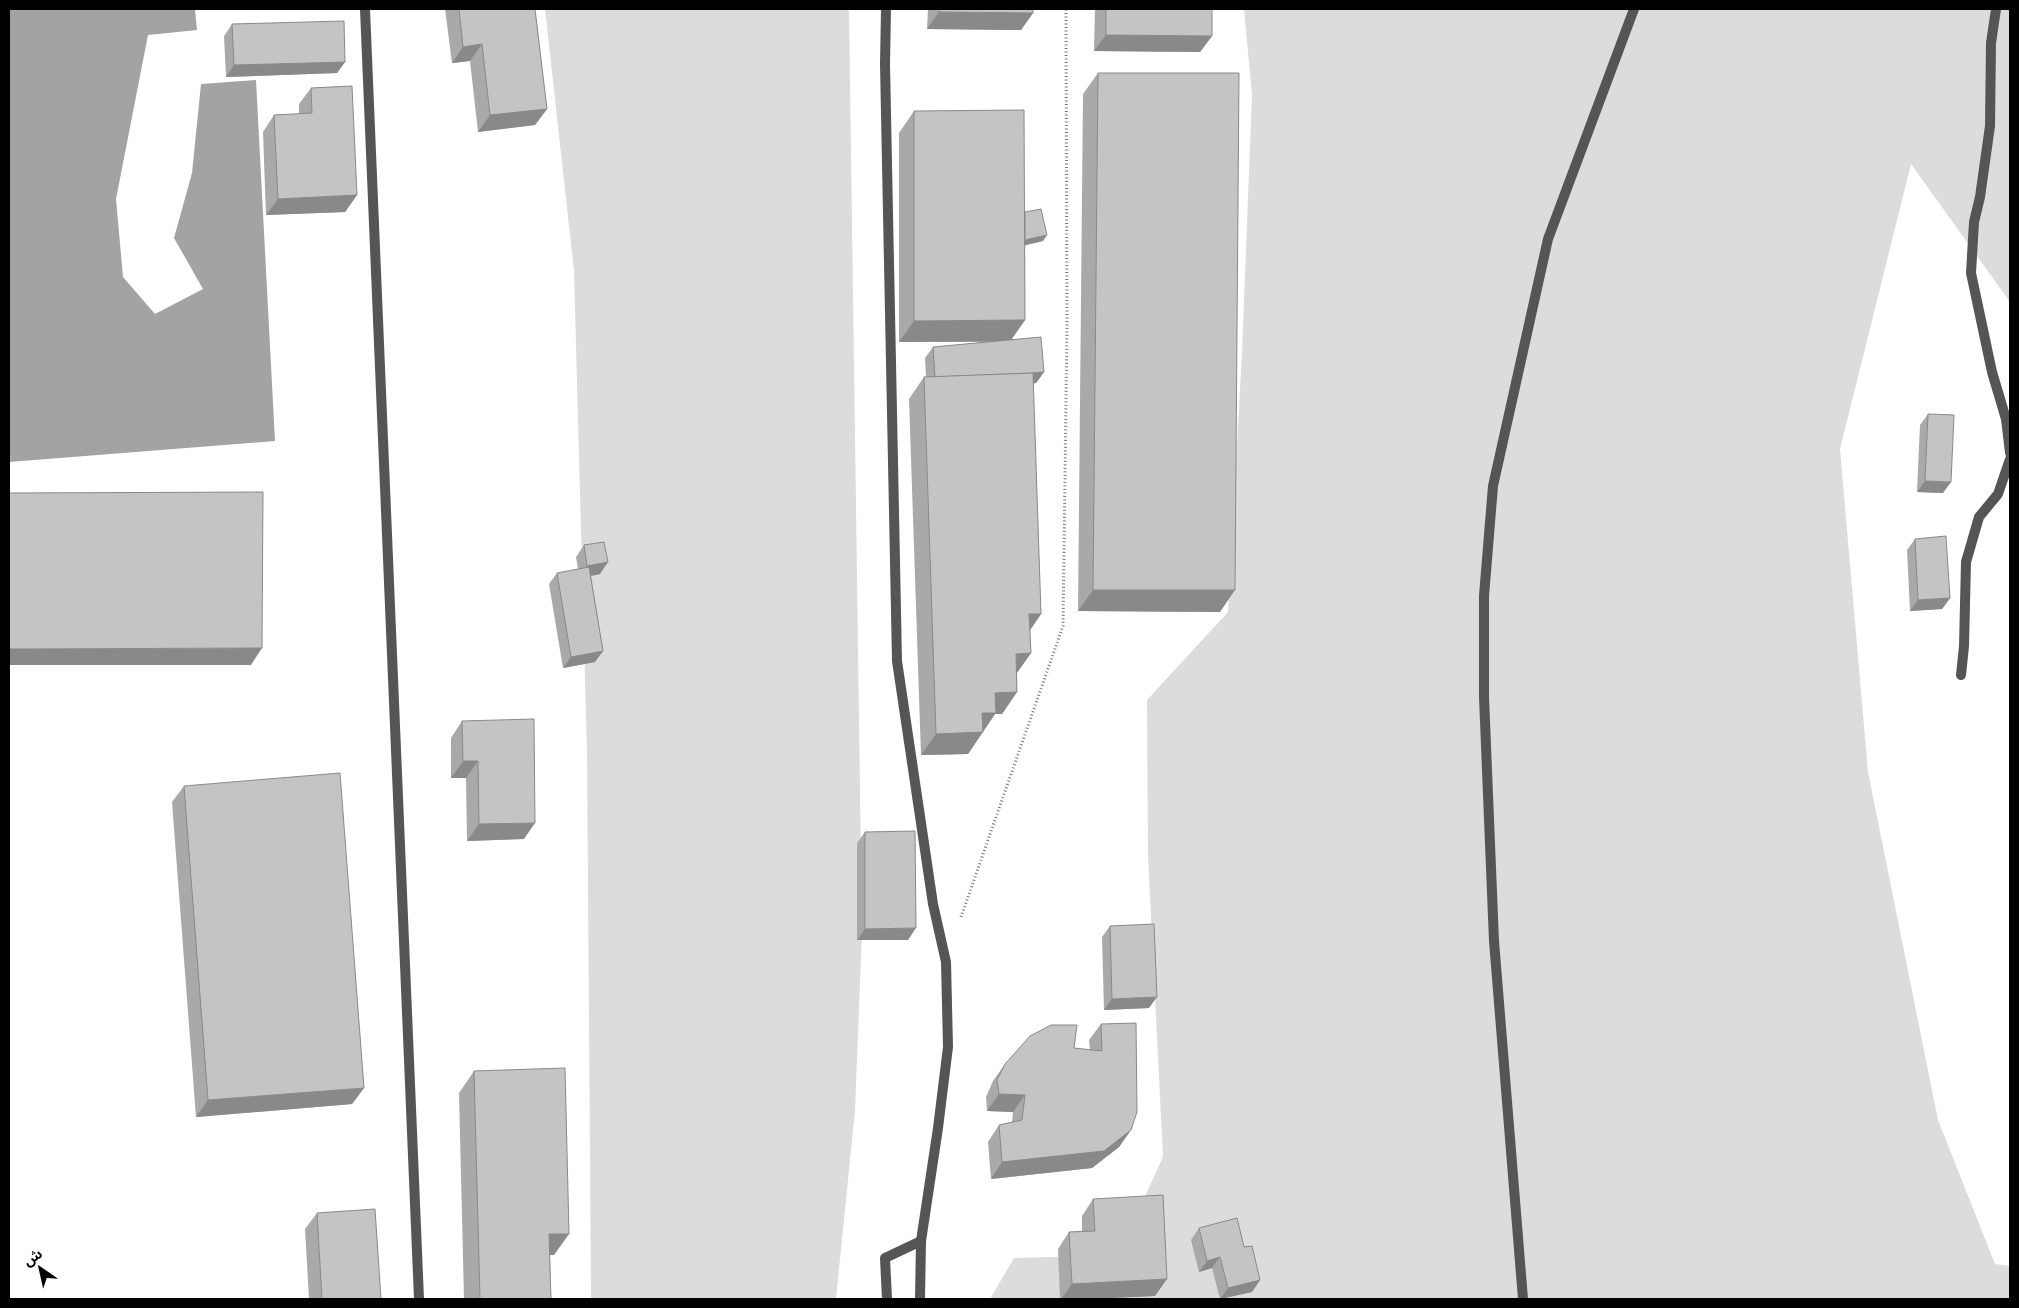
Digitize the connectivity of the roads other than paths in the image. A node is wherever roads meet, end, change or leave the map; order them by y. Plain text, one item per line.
1 (365, 9) edge
2 (886, 9) edge
3 (1634, 9) edge
4 (1996, 9) edge
5 (2010, 453) edge
6 (2010, 459) edge
7 (1961, 675) dead end
8 (920, 1241) junction
9 (419, 1299) edge
10 (887, 1299) edge
11 (920, 1299) edge
12 (1523, 1299) edge

1 - 9 street
2 - 8 street
3 - 12 street
4 - 5 street
6 - 7 street
8 - 10 street
8 - 11 street

